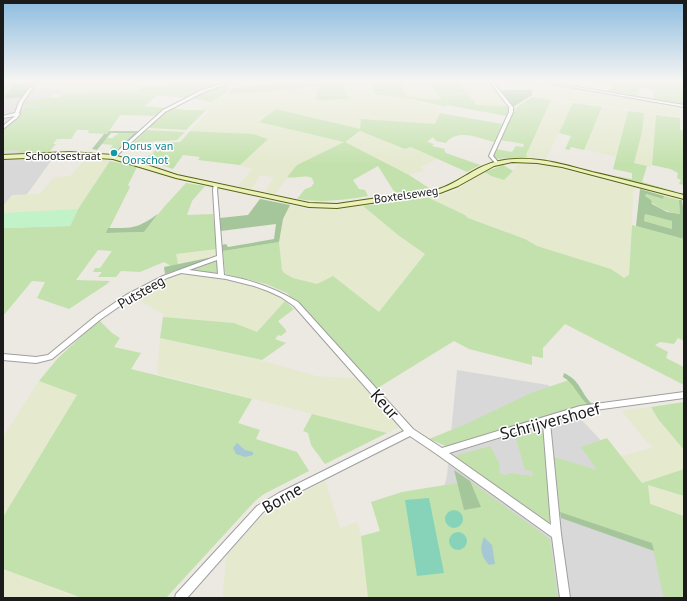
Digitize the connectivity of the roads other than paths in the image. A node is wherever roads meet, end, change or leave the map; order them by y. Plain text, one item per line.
1 (19, 109) edge
2 (168, 109) edge
3 (511, 109) edge
4 (18, 114) junction
5 (3, 117) edge
6 (3, 128) edge
7 (113, 157) junction
8 (3, 158) edge
9 (497, 163) junction
10 (216, 185) junction
11 (684, 197) edge
12 (220, 257) junction
13 (180, 271) junction
14 (220, 276) junction
15 (3, 357) edge
16 (684, 395) edge
17 (546, 420) junction
18 (410, 432) junction
19 (441, 452) junction
20 (556, 534) junction
21 (180, 598) edge
22 (565, 598) edge

1 - 4 street
2 - 7 street
3 - 9 street
4 - 5 street
4 - 6 street
7 - 8 main road, Schootsestraat
7 - 10 main road, Schootsestraat
9 - 10 main road, Boxtelseweg
9 - 11 main road, Boxtelseweg
10 - 12 street
12 - 13 street, Putsteeg
12 - 14 street
13 - 14 street, Keur
13 - 15 street, Putsteeg
14 - 18 street, Keur
16 - 17 street, Schrijvershoef
17 - 19 street, Schrijvershoef
17 - 20 street
18 - 19 street, Keur
18 - 21 street, Borne
19 - 20 street, Keur
20 - 22 street

